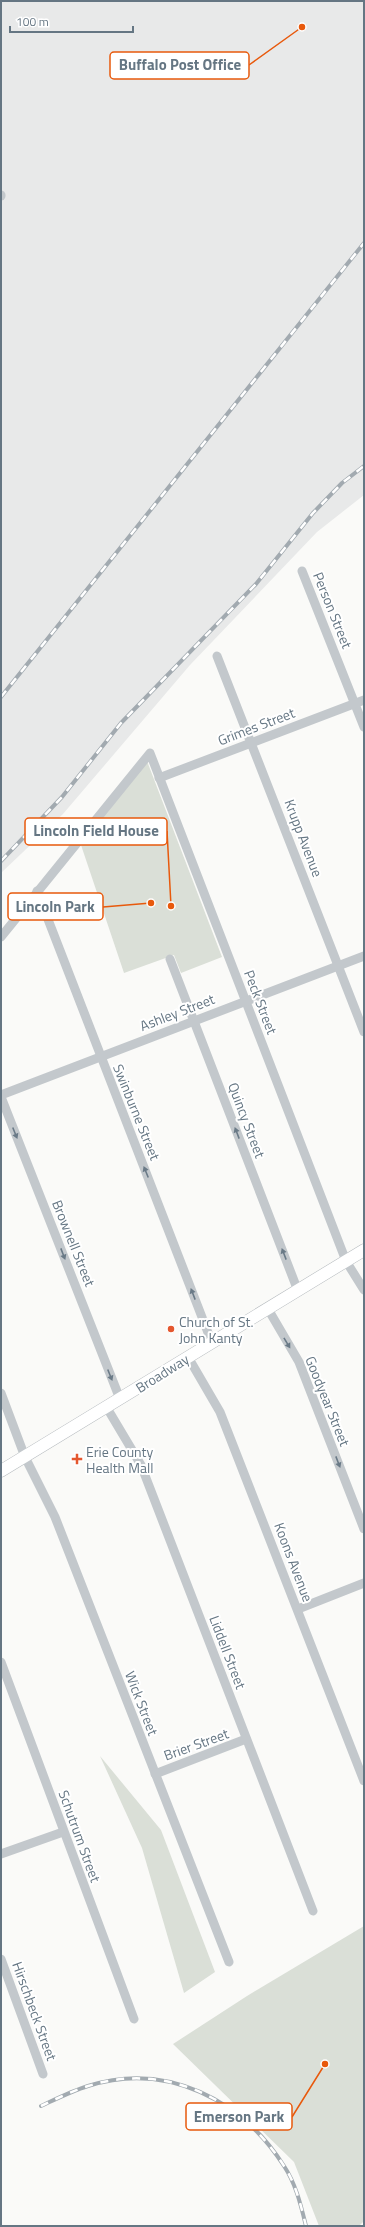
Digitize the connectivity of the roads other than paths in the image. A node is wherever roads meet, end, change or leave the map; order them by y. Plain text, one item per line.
1 (302, 570) dead end
2 (217, 656) dead end
3 (364, 700) edge
4 (355, 704) junction
5 (364, 727) edge
6 (252, 742) junction
7 (159, 778) junction
8 (37, 891) junction
9 (1, 937) edge
10 (364, 956) edge
11 (170, 959) dead end
12 (338, 966) junction
13 (246, 1001) junction
14 (194, 1021) junction
15 (364, 1032) edge
16 (100, 1057) junction
17 (1, 1096) edge
18 (364, 1250) edge
19 (346, 1261) junction
20 (364, 1290) edge
21 (298, 1291) junction
22 (268, 1309) junction
23 (212, 1343) junction
24 (188, 1357) junction
25 (1, 1393) edge
26 (120, 1399) junction
27 (106, 1408) junction
28 (25, 1457) junction
29 (1, 1471) edge
30 (364, 1529) edge
31 (364, 1583) edge
32 (298, 1609) junction
33 (1, 1662) edge
34 (246, 1739) junction
35 (155, 1774) junction
36 (364, 1781) edge
37 (63, 1832) junction
38 (1, 1854) edge
39 (312, 1911) dead end
40 (1, 1959) edge
41 (229, 1962) dead end
42 (134, 2019) dead end
43 (43, 2074) dead end

1 - 4 street, Person Street
2 - 6 street, Krupp Avenue
3 - 4 street, Grimes Street
4 - 5 street, Person Street
4 - 6 street, Grimes Street
6 - 7 street, Grimes Street
6 - 12 street, Krupp Avenue
7 - 8 street, Peck Street
7 - 13 street, Peck Street
8 - 9 street
8 - 16 street, Swinburne Street
10 - 12 street, Ashley Street
11 - 14 street, Quincy Street
12 - 13 street, Ashley Street
12 - 15 street, Krupp Avenue
13 - 14 street, Ashley Street
13 - 19 street, Peck Street
14 - 16 street, Ashley Street
21 -> 14 street, Quincy Street
16 - 17 street, Ashley Street
23 -> 16 street, Swinburne Street
17 -> 26 street, Brownell Street
18 - 19 main road, Broadway
19 - 20 street, Peck Street
19 - 21 main road, Broadway
21 - 22 main road, Broadway
22 - 23 main road, Broadway
22 -> 30 street, Goodyear Street
23 - 24 main road, Broadway
24 - 26 main road, Broadway
24 - 32 street, Koons Avenue
25 - 28 street, Wick Street
26 - 27 main road, Broadway
27 - 28 main road, Broadway
27 - 34 street, Liddell Street
28 - 29 main road, Broadway
28 - 35 street, Wick Street
31 - 32 street
32 - 36 street, Koons Avenue
33 - 37 street, Schutrum Street
34 - 35 street, Brier Street
34 - 39 street, Liddell Street
35 - 41 street, Wick Street
37 - 38 street
37 - 42 street, Schutrum Street
40 - 43 street, Hirschbeck Street

